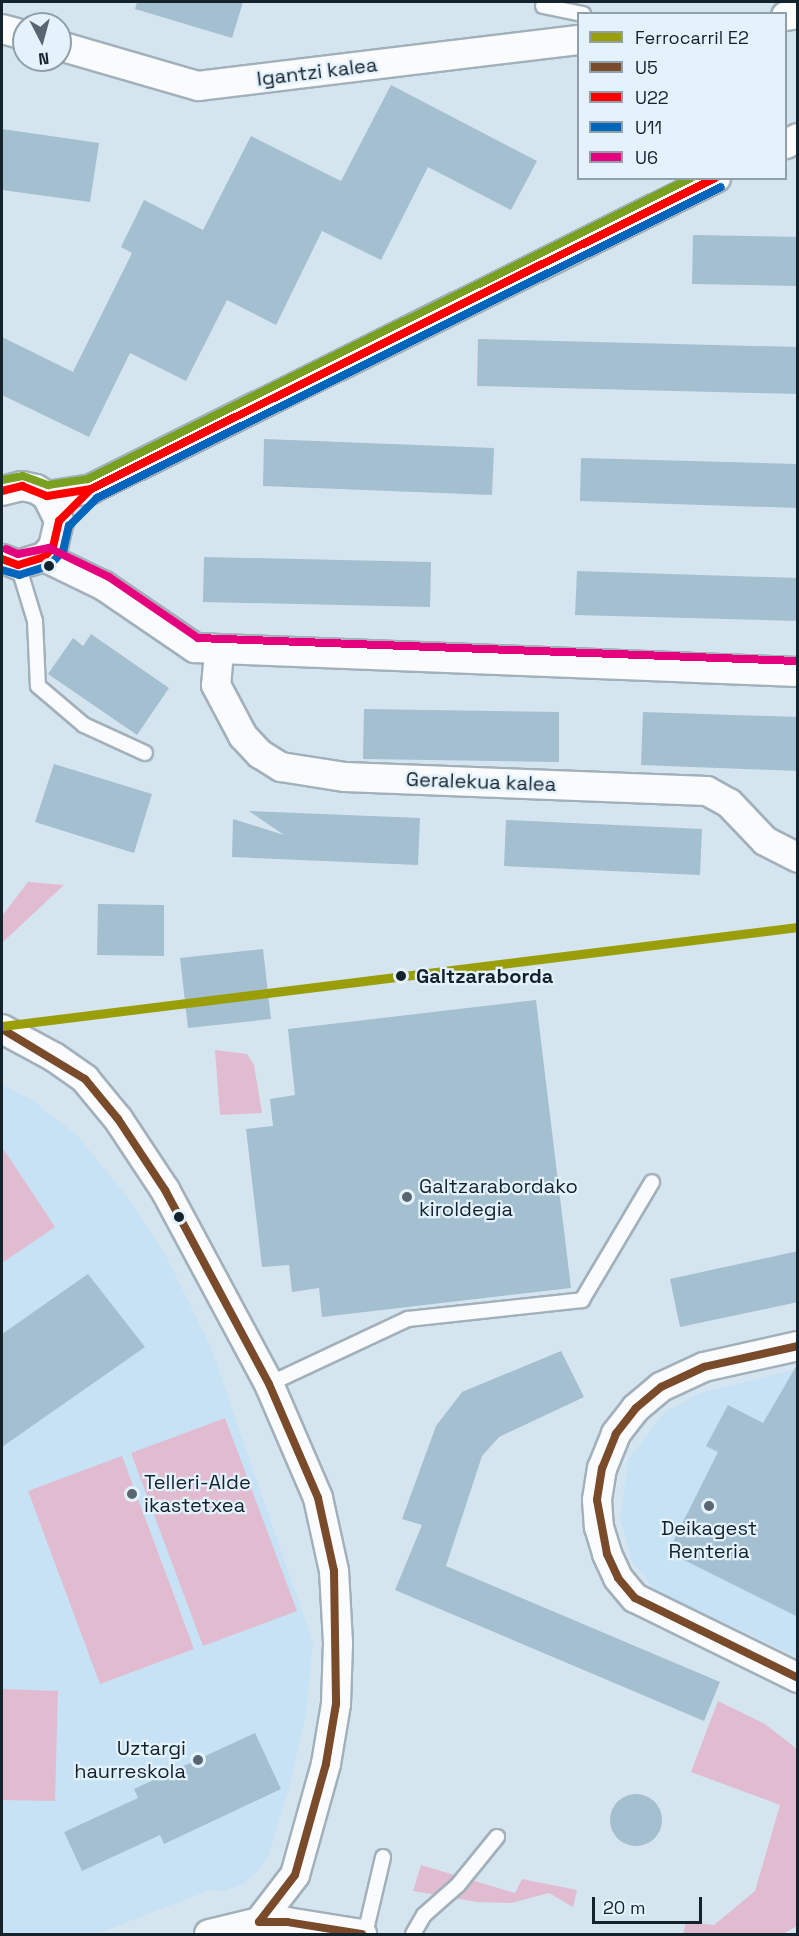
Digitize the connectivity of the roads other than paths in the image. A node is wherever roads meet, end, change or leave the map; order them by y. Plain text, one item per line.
1 (543, 6) dead end
2 (577, 13) edge
3 (577, 40) edge
4 (72, 49) edge
5 (712, 180) edge
6 (2, 491) edge
7 (38, 539) edge
8 (219, 652) junction
9 (798, 672) edge
10 (145, 753) dead end
11 (798, 858) edge
12 (2, 1029) edge
13 (652, 1182) dead end
14 (798, 1346) edge
15 (269, 1384) junction
16 (798, 1678) edge
17 (497, 1838) dead end
18 (383, 1857) dead end
19 (295, 1875) junction
20 (259, 1922) junction
21 (311, 1925) junction
22 (209, 1935) edge
23 (363, 1935) edge
24 (413, 1935) edge

1 - 2 lane
3 - 4 street, Igantzi kalea
5 - 7 street
6 - 7 street
7 - 8 street
7 - 10 lane
8 - 9 street
8 - 11 street, Geralekua kalea
12 - 15 street
13 - 15 lane
14 - 16 street
15 - 19 street
17 - 24 lane
18 - 23 lane
19 - 20 street
19 - 21 street
20 - 21 street
20 - 22 street
21 - 23 street

